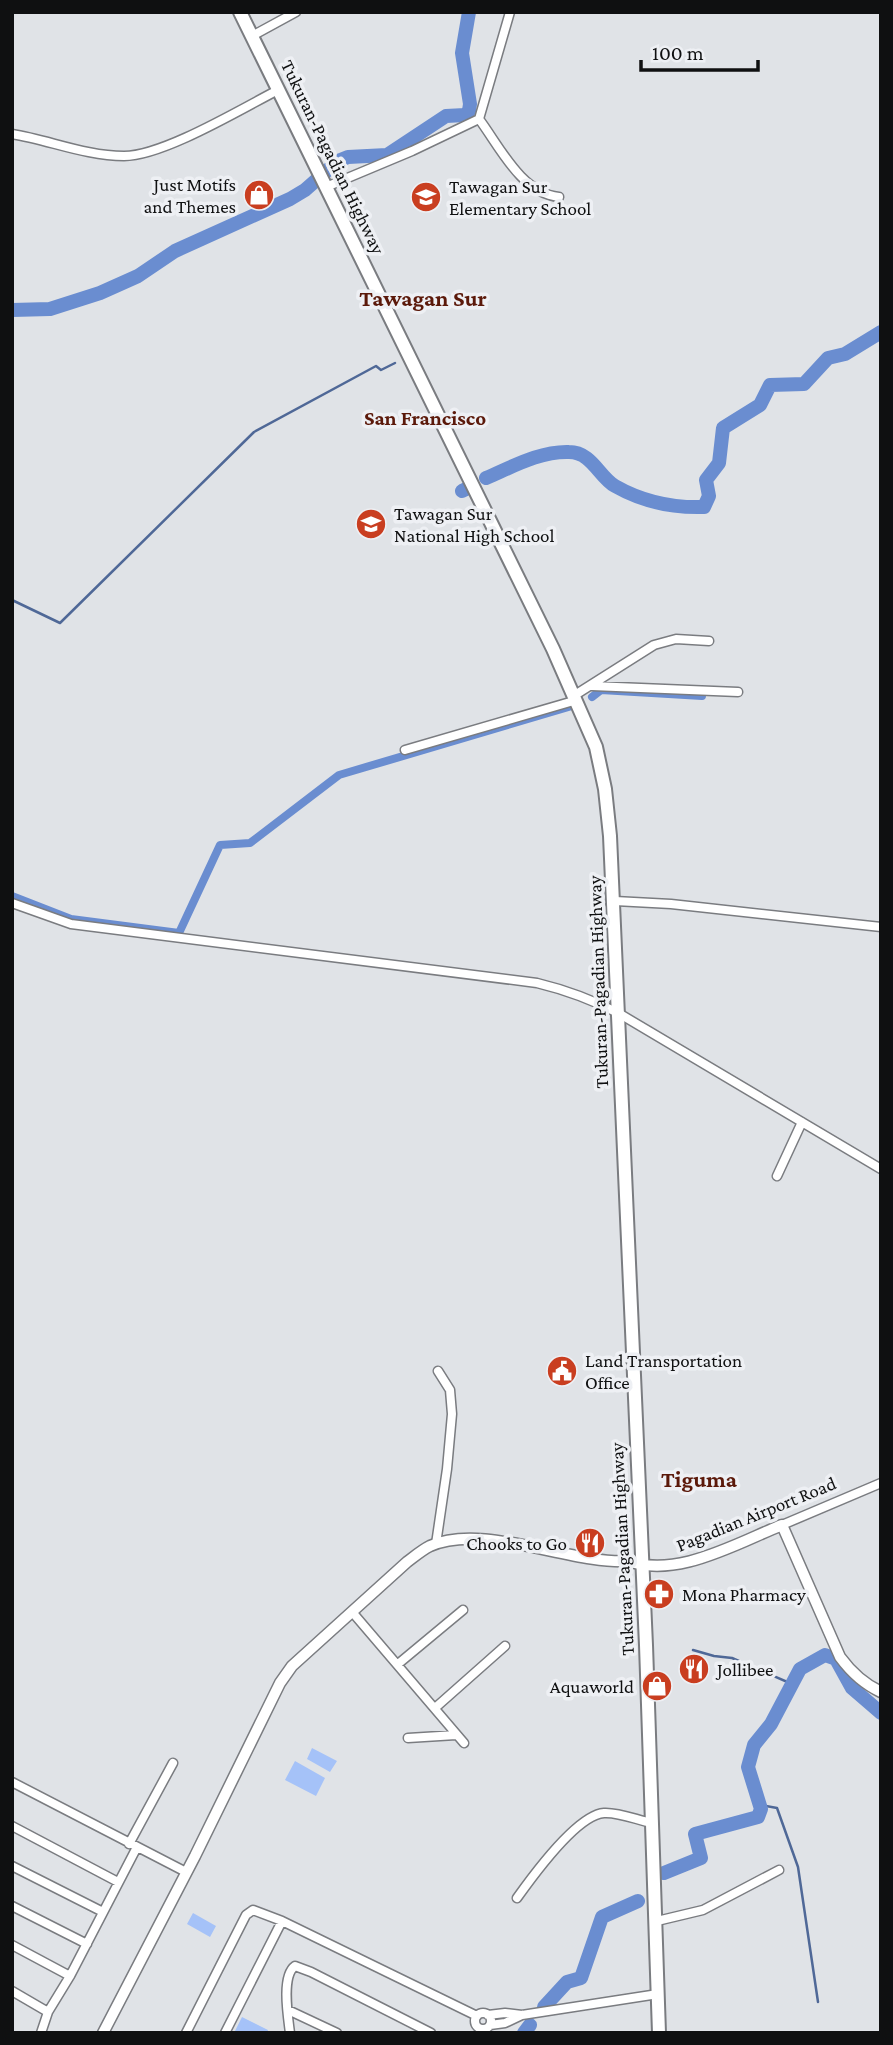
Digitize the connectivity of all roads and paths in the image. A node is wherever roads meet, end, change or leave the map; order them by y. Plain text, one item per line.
1 (240, 12) edge
2 (296, 12) edge
3 (510, 12) edge
4 (252, 36) junction
5 (278, 90) junction
6 (479, 120) junction
7 (12, 134) edge
8 (324, 183) junction
9 (559, 197) dead end
10 (709, 641) dead end
11 (592, 686) junction
12 (738, 692) dead end
13 (576, 698) junction
14 (405, 750) dead end
15 (615, 901) junction
16 (12, 903) edge
17 (881, 927) edge
18 (620, 1014) junction
19 (803, 1122) junction
20 (881, 1169) edge
21 (777, 1176) dead end
22 (438, 1371) dead end
23 (881, 1483) edge
24 (782, 1525) junction
25 (436, 1544) junction
26 (642, 1564) junction
27 (463, 1609) dead end
28 (352, 1613) junction
29 (505, 1646) dead end
30 (398, 1664) junction
31 (881, 1692) edge
32 (435, 1708) junction
33 (456, 1735) junction
34 (408, 1738) dead end
35 (464, 1742) dead end
36 (173, 1763) dead end
37 (12, 1782) edge
38 (652, 1823) junction
39 (12, 1826) edge
40 (133, 1846) junction
41 (12, 1866) edge
42 (779, 1870) dead end
43 (186, 1872) junction
44 (118, 1882) junction
45 (517, 1898) dead end
46 (12, 1906) edge
47 (103, 1912) junction
48 (657, 1920) junction
49 (282, 1921) junction
50 (87, 1944) junction
51 (12, 1945) edge
52 (70, 1976) junction
53 (12, 1991) edge
54 (658, 1994) junction
55 (288, 2010) junction
56 (48, 2012) junction
57 (488, 2015) junction
58 (522, 2015) junction
59 (477, 2016) junction
60 (484, 2029) edge
61 (41, 2033) edge
62 (103, 2033) edge
63 (186, 2033) edge
64 (225, 2033) edge
65 (290, 2033) edge
66 (337, 2033) edge
67 (431, 2033) edge
68 (659, 2033) edge

1 - 4 highway, Tukuran-Pagadian Highway
2 - 4 street
3 - 6 street
4 - 5 highway, Tukuran-Pagadian Highway
5 - 7 street
5 - 8 highway, Tukuran-Pagadian Highway
6 - 8 street
6 - 9 street
8 - 13 highway, Tukuran-Pagadian Highway
10 - 11 street
11 - 12 street
11 - 13 street
13 - 14 street
13 - 15 highway, Tukuran-Pagadian Highway
15 - 17 street
15 - 18 highway, Tukuran-Pagadian Highway
16 - 18 street
18 - 19 street
18 - 26 highway, Tukuran-Pagadian Highway
19 - 20 street
19 - 21 street
22 - 25 street
23 - 24 street, Pagadian Airport Road
24 - 26 street, Pagadian Airport Road
24 - 31 street
25 - 26 street, Pagadian Airport Road
25 - 28 street
26 - 38 highway, Tukuran-Pagadian Highway
27 - 30 street
28 - 30 street
28 - 43 street
29 - 32 street
30 - 32 street
32 - 33 street
33 - 34 street
33 - 35 street
36 - 40 street
37 - 40 street
38 - 45 street
38 - 48 highway, Tukuran-Pagadian Highway
39 - 44 street
40 - 43 street
40 - 44 street
41 - 47 street
42 - 48 street
43 - 62 street
44 - 47 street
46 - 50 street
47 - 50 street
48 - 54 highway, Tukuran-Pagadian Highway
49 - 59 street
49 - 63 street
49 - 64 street
50 - 52 street
51 - 52 street
52 - 56 street
53 - 56 street
54 - 58 street
54 - 68 highway, Tukuran-Pagadian Highway
55 - 65 street
55 - 66 street
55 - 67 street
56 - 61 street
57 - 58 street
57 - 59 street
57 - 60 street
58 - 60 street
59 - 60 street

